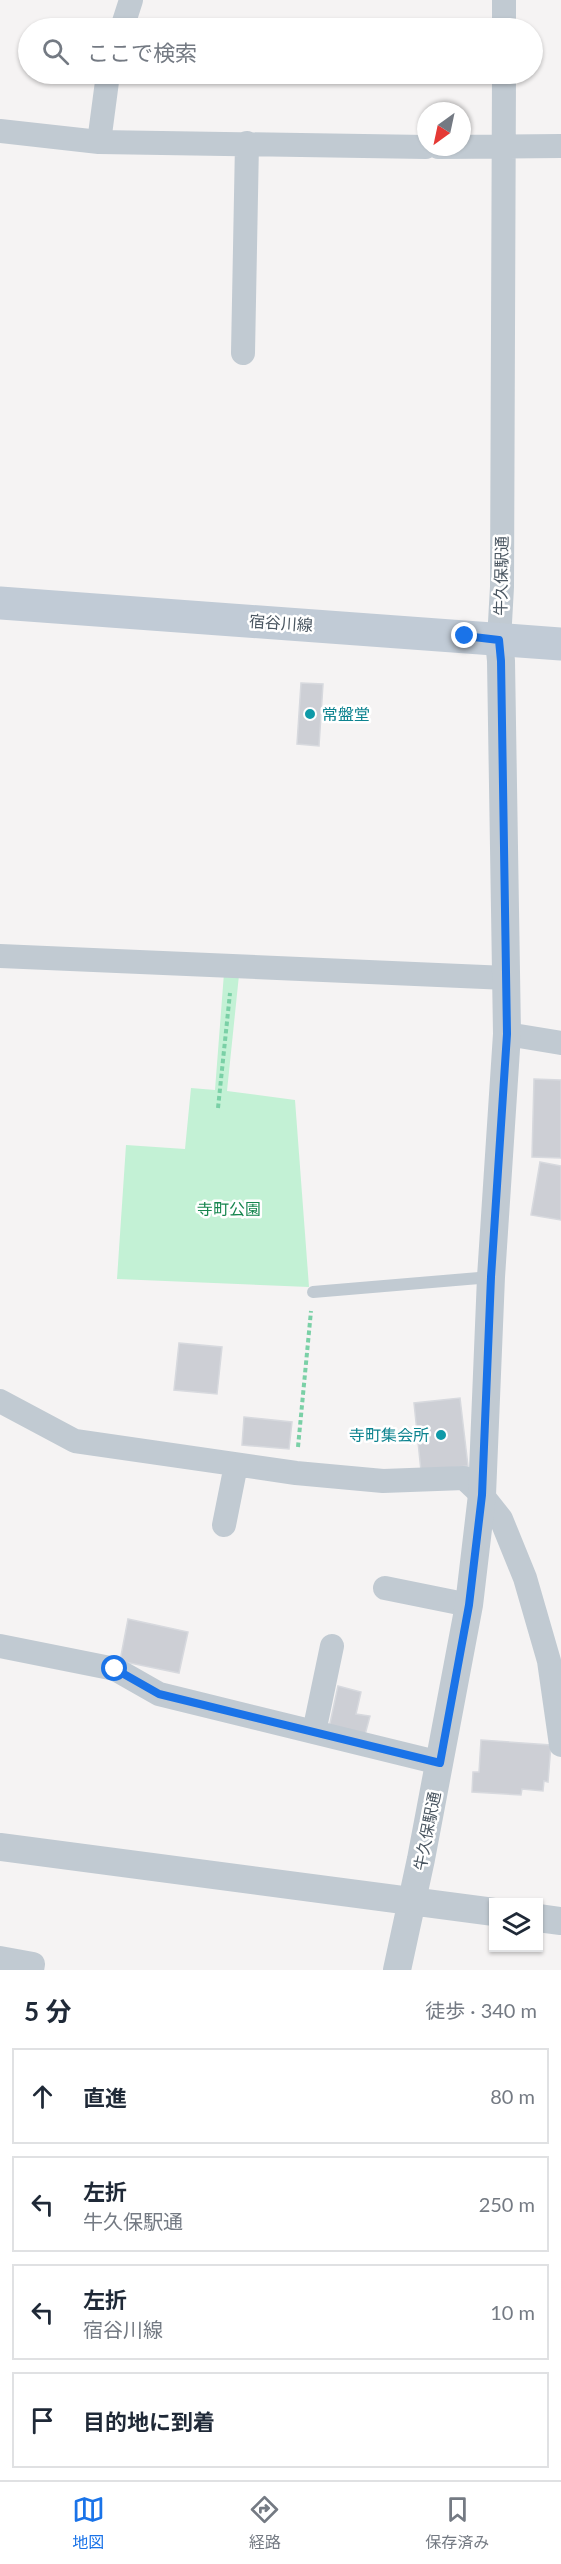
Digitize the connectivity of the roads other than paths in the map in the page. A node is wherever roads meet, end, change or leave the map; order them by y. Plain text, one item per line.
1 (131, 0) edge
2 (504, 0) edge
3 (125, 18) edge
4 (504, 18) edge
5 (107, 84) edge
6 (504, 84) edge
7 (0, 131) edge
8 (99, 142) junction
9 (247, 143) junction
10 (561, 146) edge
11 (417, 147) edge
12 (471, 147) edge
13 (503, 147) junction
14 (243, 353) dead end
15 (0, 603) edge
16 (499, 640) junction
17 (561, 644) edge
18 (1, 961) edge
19 (507, 978) junction
20 (507, 1034) junction
21 (561, 1042) edge
22 (491, 1277) junction
23 (313, 1292) road end
24 (0, 1401) edge
25 (236, 1464) junction
26 (482, 1495) junction
27 (224, 1525) dead end
28 (386, 1588) dead end
29 (469, 1605) junction
30 (0, 1646) edge
31 (332, 1646) dead end
32 (314, 1732) junction
33 (561, 1745) edge
34 (440, 1763) junction
35 (0, 1847) edge
36 (412, 1902) junction
37 (489, 1911) edge
38 (543, 1919) edge
39 (561, 1921) edge
40 (0, 1958) edge
41 (32, 1970) edge
42 (397, 1970) edge

1 - 3 street
2 - 4 street
5 - 8 street
6 - 13 street, 牛久保駅通
7 - 8 street
8 - 9 street
9 - 11 street
9 - 14 street
10 - 13 street
12 - 13 street
13 - 16 street, 牛久保駅通
15 - 16 main road, 宿谷川線
16 - 17 main road, 宿谷川線
16 - 19 street, 牛久保駅通
18 - 19 street
19 - 20 street, 牛久保駅通
20 - 21 street
20 - 22 street, 牛久保駅通
22 - 23 lane
22 - 26 street, 牛久保駅通
24 - 25 street
25 - 26 street
25 - 27 street
26 - 29 street, 牛久保駅通
26 - 33 street
28 - 29 street
29 - 34 street, 牛久保駅通
30 - 32 street
31 - 32 street
32 - 34 street
34 - 36 street, 牛久保駅通
35 - 36 street
36 - 37 street
36 - 42 street, 牛久保駅通
38 - 39 street
40 - 41 street

